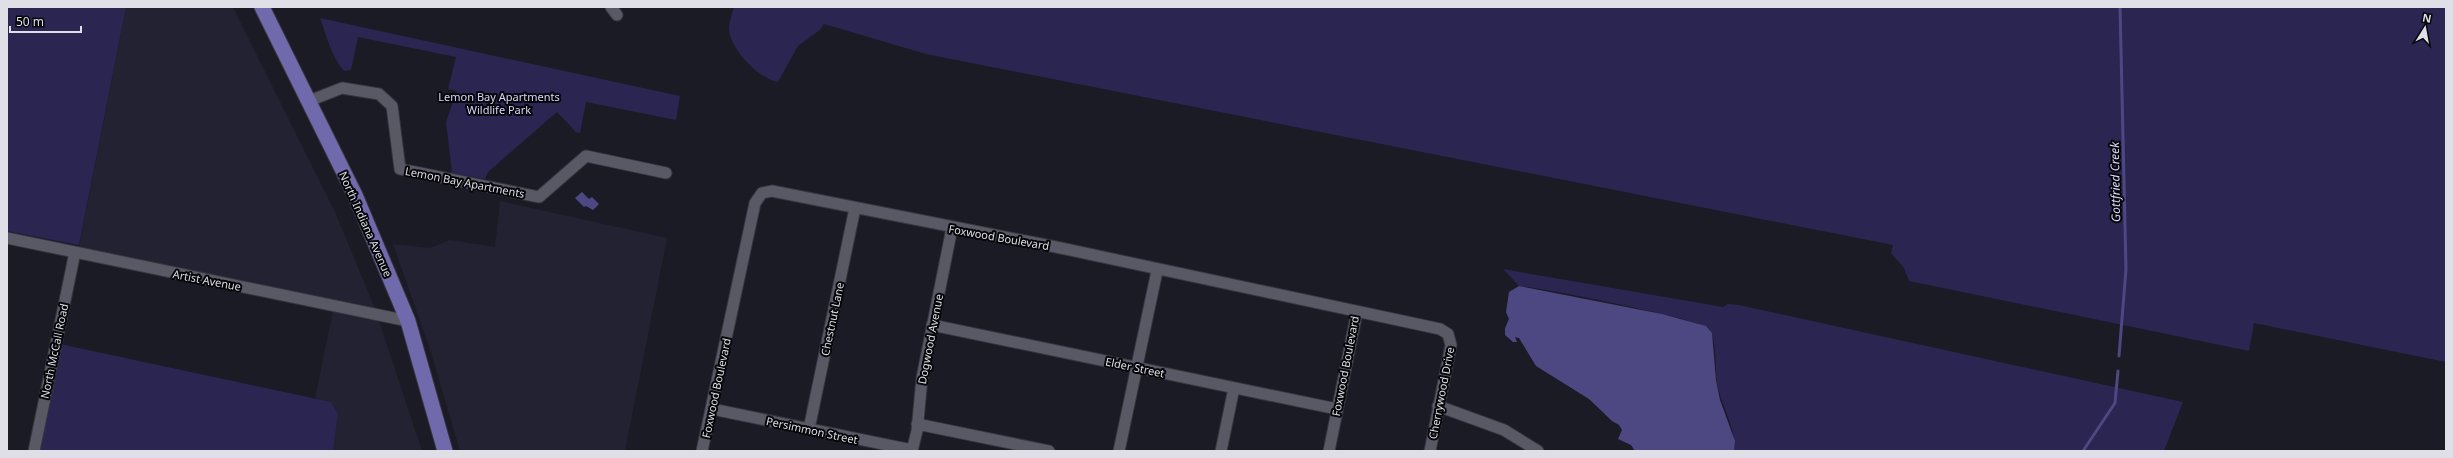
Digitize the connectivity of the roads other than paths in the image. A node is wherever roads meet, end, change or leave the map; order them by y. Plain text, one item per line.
1 (262, 7) edge
2 (309, 101) junction
3 (666, 173) dead end
4 (855, 208) junction
5 (952, 228) junction
6 (7, 238) edge
7 (74, 252) junction
8 (1157, 270) junction
9 (1358, 312) junction
10 (408, 321) junction
11 (932, 325) junction
12 (1137, 368) junction
13 (1234, 388) junction
14 (1438, 406) junction
15 (712, 409) junction
16 (1337, 409) junction
17 (917, 424) junction
18 (809, 429) junction
19 (1014, 448) edge
20 (34, 451) edge
21 (445, 451) edge
22 (702, 451) edge
23 (912, 451) edge
24 (1048, 451) edge
25 (1119, 451) edge
26 (1221, 451) edge
27 (1329, 451) edge
28 (1430, 451) edge
29 (1538, 451) edge

1 - 2 main road, North Indiana Avenue
2 - 3 street, Lemon Bay Apartments
2 - 10 main road, North Indiana Avenue
4 - 5 street, Foxwood Boulevard
4 - 15 street, Foxwood Boulevard
4 - 18 street, Chestnut Lane
5 - 8 street, Foxwood Boulevard
5 - 11 street, Dogwood Avenue
6 - 7 street, Artist Avenue
7 - 10 street, Artist Avenue
7 - 20 street, North McCall Road
8 - 9 street, Foxwood Boulevard
8 - 12 street
9 - 14 street, Cherrywood Drive
9 - 16 street, Foxwood Boulevard
10 - 21 main road, North Indiana Avenue
11 - 12 street, Elder Street
11 - 17 street, Dogwood Avenue
12 - 13 street, Elder Street
12 - 25 street
13 - 16 street, Elder Street
13 - 26 street
14 - 28 street, Cherrywood Drive
14 - 29 street
15 - 18 street, Persimmon Street
15 - 22 street, Foxwood Boulevard
16 - 27 street, Foxwood Boulevard
17 - 19 street
17 - 23 street, Dogwood Avenue
18 - 23 street, Persimmon Street
19 - 24 street

